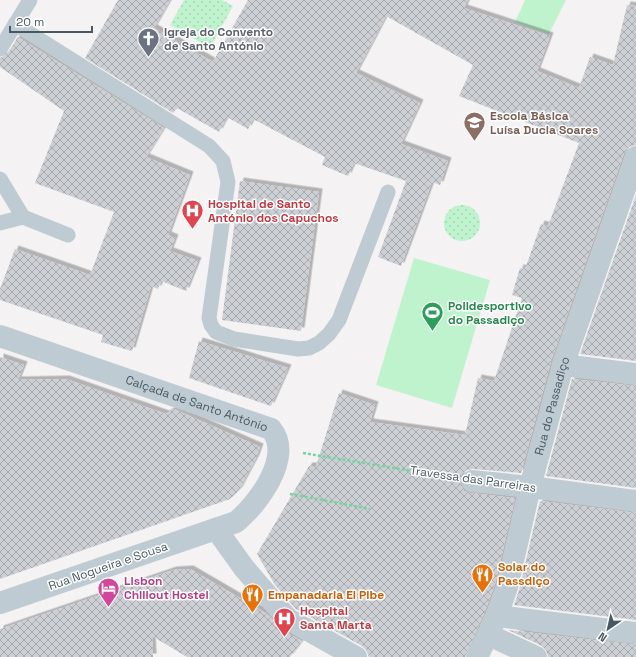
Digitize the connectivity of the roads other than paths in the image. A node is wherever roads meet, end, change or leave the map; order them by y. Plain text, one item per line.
1 (30, 0) edge
2 (15, 24) junction
3 (0, 49) edge
4 (636, 157) edge
5 (0, 179) edge
6 (388, 192) dead end
7 (23, 217) junction
8 (0, 223) edge
9 (68, 235) dead end
10 (0, 336) edge
11 (563, 365) junction
12 (636, 374) edge
13 (472, 480) road end
14 (530, 487) junction
15 (636, 501) edge
16 (216, 529) junction
17 (0, 603) edge
18 (493, 625) junction
19 (636, 634) edge
20 (356, 657) edge
21 (477, 657) edge
22 (536, 657) edge

1 - 2 lane
2 - 3 lane
2 - 6 lane
4 - 11 street, Rua do Passadiço
5 - 7 lane
7 - 8 lane
7 - 9 lane
10 - 16 street, Calçada de Santo António
11 - 12 street
11 - 14 street, Rua do Passadiço
13 - 14 street, Travessa das Parreiras
14 - 15 street, Travessa das Parreiras
14 - 18 street, Rua do Passadiço
16 - 17 street, Rua Nogueira e Sousa
16 - 20 street
18 - 19 street
18 - 21 street, Rua do Passadiço
18 - 22 street

